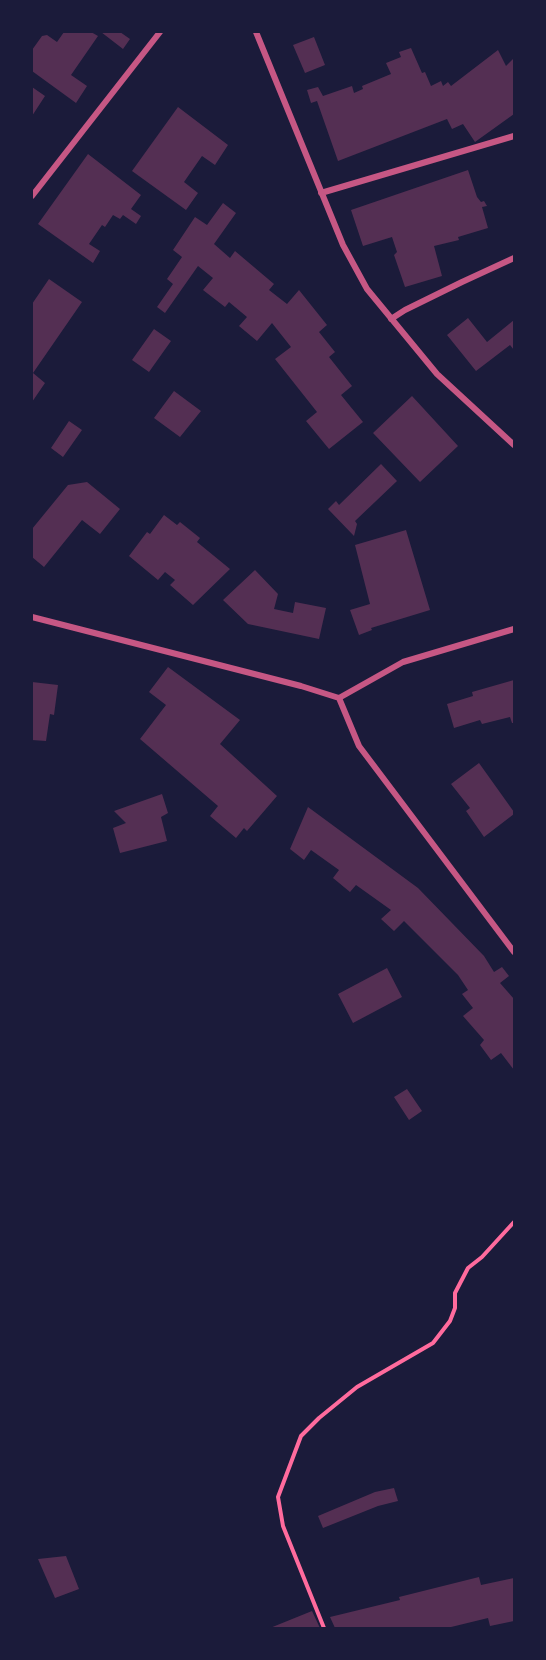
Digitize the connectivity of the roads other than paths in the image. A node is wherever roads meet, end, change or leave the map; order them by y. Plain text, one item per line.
1 (160, 32) edge
2 (256, 32) edge
3 (514, 136) edge
4 (321, 193) junction
5 (32, 196) edge
6 (514, 258) edge
7 (391, 319) junction
8 (514, 445) edge
9 (32, 617) edge
10 (514, 629) edge
11 (339, 698) junction
12 (514, 952) edge

1 - 5 street
2 - 4 street
3 - 4 street
4 - 7 street
6 - 7 street
7 - 8 street
9 - 11 street
10 - 11 street
11 - 12 street

